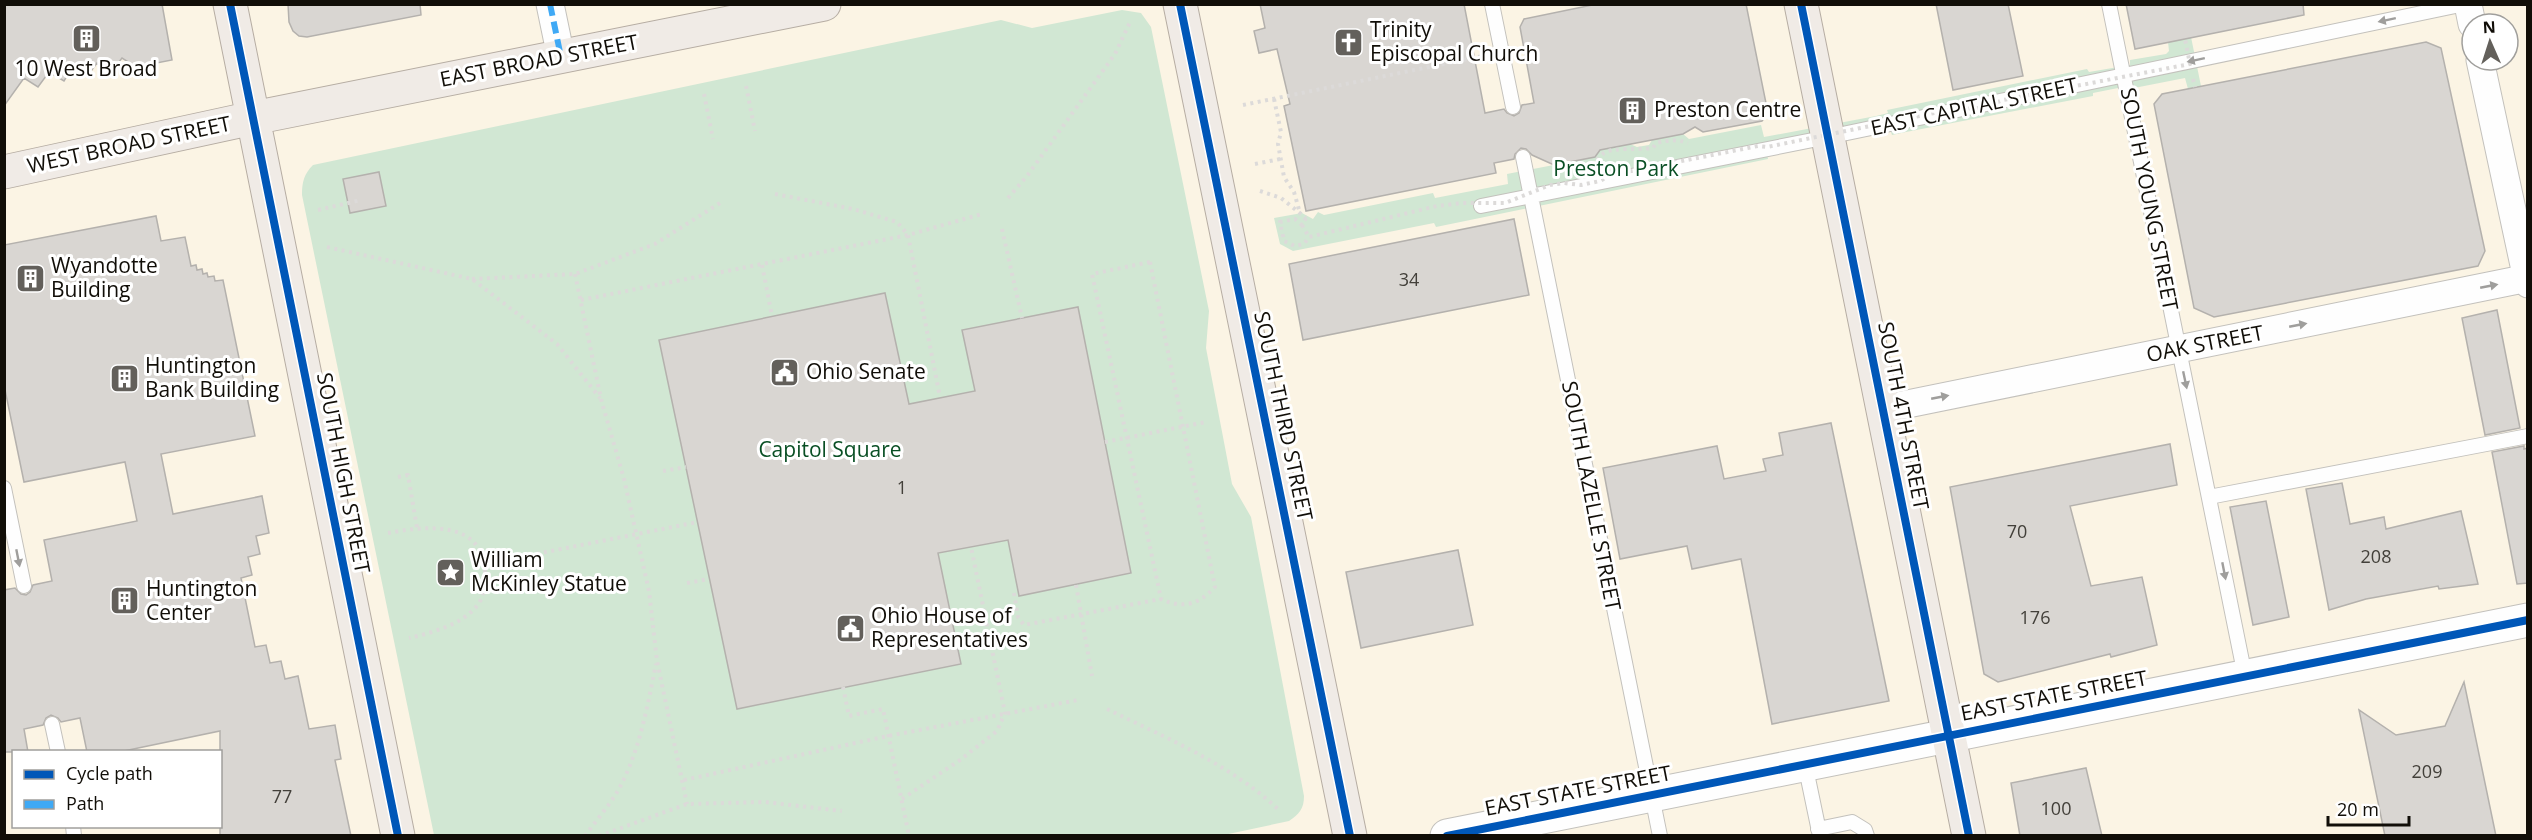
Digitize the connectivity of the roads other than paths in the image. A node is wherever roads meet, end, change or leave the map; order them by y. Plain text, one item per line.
1 (230, 4) edge
2 (550, 4) edge
3 (824, 4) edge
4 (1180, 4) edge
5 (1492, 4) edge
6 (1801, 4) edge
7 (2109, 4) edge
8 (2467, 4) edge
9 (561, 57) junction
10 (2483, 72) edge
11 (2124, 76) junction
12 (1513, 107) dead end
13 (254, 118) junction
14 (1828, 137) junction
15 (1523, 157) dead end
16 (4, 172) edge
17 (1531, 196) junction
18 (1481, 206) dead end
19 (2527, 280) edge
20 (2179, 349) junction
21 (1883, 409) junction
22 (2528, 436) edge
23 (4, 489) edge
24 (2209, 497) junction
25 (6, 508) edge
26 (24, 586) dead end
27 (2528, 620) edge
28 (2245, 676) junction
29 (52, 724) dead end
30 (1949, 735) junction
31 (57, 750) edge
32 (1804, 764) junction
33 (1651, 794) junction
34 (1819, 832) edge
35 (398, 836) edge
36 (1350, 836) edge
37 (1447, 836) edge
38 (1660, 836) edge
39 (1866, 836) edge
40 (1970, 836) edge

1 - 13 main road, SOUTH HIGH STREET
2 - 9 street
3 - 9 main road, EAST BROAD STREET
4 - 36 main road, SOUTH THIRD STREET
5 - 12 lane
6 - 14 main road, SOUTH 4TH STREET
7 - 11 lane, SOUTH YOUNG STREET
8 -> 11 lane, EAST CAPITAL STREET
9 - 13 main road, EAST BROAD STREET
10 - 19 street
11 - 14 lane, EAST CAPITAL STREET
11 - 20 lane, SOUTH YOUNG STREET
13 - 16 main road, WEST BROAD STREET
13 - 35 main road, SOUTH HIGH STREET
14 - 17 lane, EAST CAPITAL STREET
14 - 21 main road, SOUTH 4TH STREET
15 - 17 lane, SOUTH LAZELLE STREET
17 - 18 lane, EAST CAPITAL STREET
17 - 33 lane, SOUTH LAZELLE STREET
20 -> 19 street, OAK STREET
21 -> 20 street, OAK STREET
20 -> 24 lane, SOUTH YOUNG STREET
21 - 30 main road, SOUTH 4TH STREET
22 - 24 lane
23 - 25 lane
24 -> 28 lane, SOUTH YOUNG STREET
25 -> 26 lane
27 - 28 street, EAST STATE STREET
28 - 30 street, EAST STATE STREET
29 - 31 lane
30 - 32 street, EAST STATE STREET
30 - 40 main road, SOUTH 4TH STREET
32 - 33 street, EAST STATE STREET
32 - 34 lane
33 - 37 street, EAST STATE STREET
33 - 38 lane, SOUTH LAZELLE STREET
34 - 39 lane

